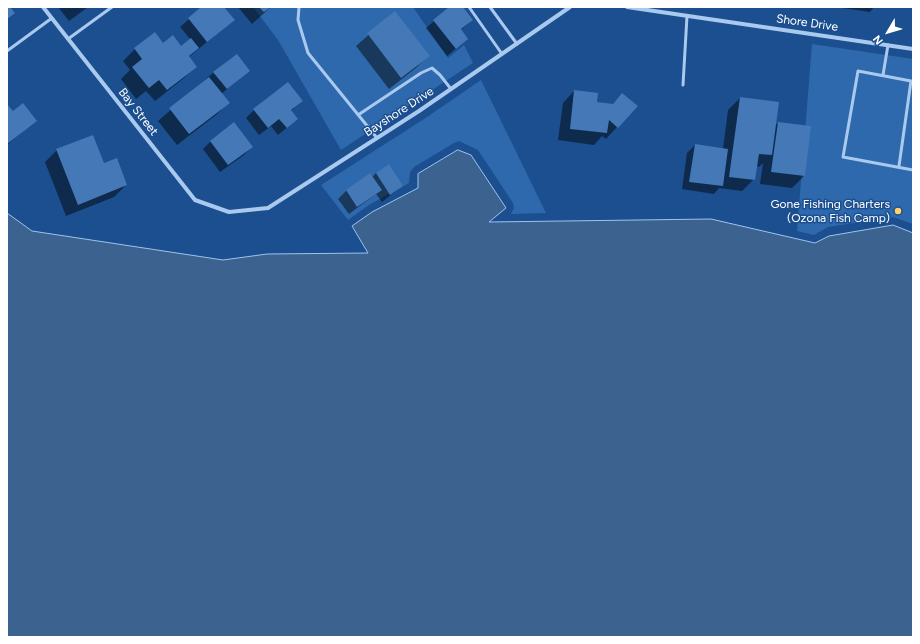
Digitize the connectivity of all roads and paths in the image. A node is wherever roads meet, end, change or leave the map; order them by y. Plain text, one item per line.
1 (43, 7) edge
2 (112, 7) edge
3 (299, 7) edge
4 (469, 7) edge
5 (490, 7) edge
6 (570, 7) edge
7 (627, 7) edge
8 (687, 16) junction
9 (52, 18) junction
10 (68, 39) junction
11 (517, 44) junction
12 (888, 45) junction
13 (913, 49) edge
14 (7, 51) edge
15 (502, 54) junction
16 (883, 75) junction
17 (683, 85) dead end
18 (451, 89) junction
19 (358, 115) junction
20 (377, 138) junction
21 (899, 166) junction
22 (913, 170) edge
23 (229, 212) joint

1 - 9 street, Bay Street
2 - 10 lane
3 - 19 lane
4 - 15 lane
5 - 11 lane
6 - 11 street, Bayshore Drive
7 - 8 street, Shore Drive
8 - 12 street, Shore Drive
8 - 17 lane
9 - 10 street, Bay Street
9 - 14 lane
10 - 23 street, Bay Street
11 - 15 street, Bayshore Drive
12 - 13 street, Shore Drive
12 - 16 lane
15 - 18 street, Bayshore Drive
16 - 21 lane
16 - 21 lane
18 - 19 lane
18 - 20 street, Bayshore Drive
19 - 20 lane
20 - 23 street, Bayshore Drive
21 - 22 lane

